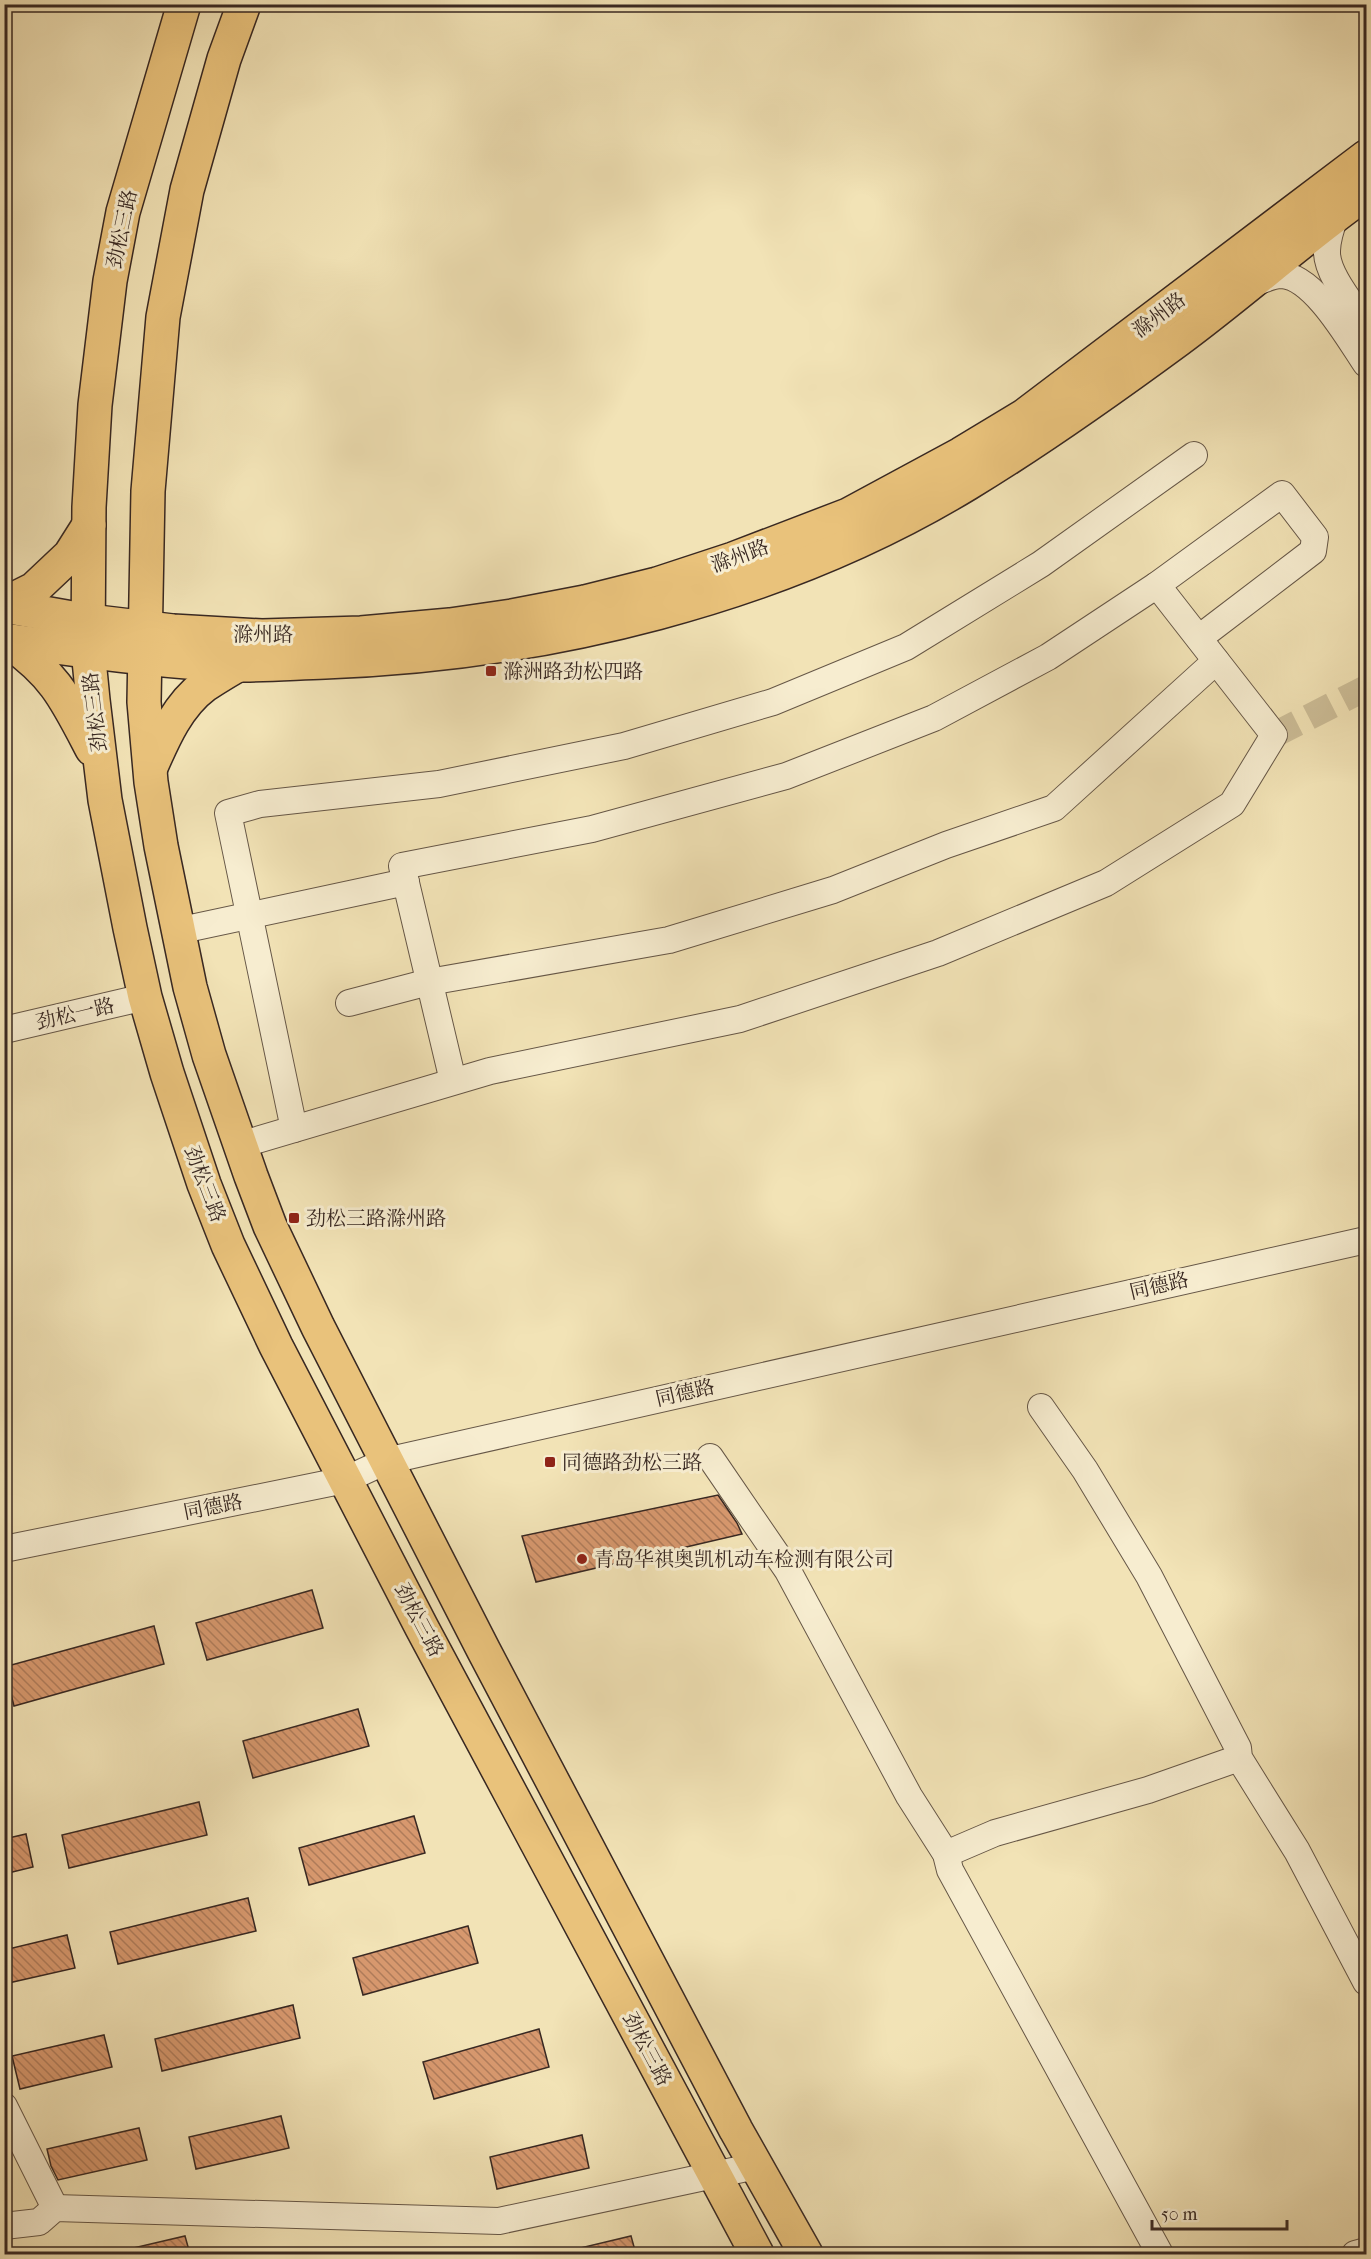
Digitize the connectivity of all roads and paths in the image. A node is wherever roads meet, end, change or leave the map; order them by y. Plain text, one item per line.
1 (184, 4) edge
2 (244, 4) edge
3 (1366, 157) edge
4 (1366, 193) edge
5 (1336, 214) junction
6 (1246, 286) junction
7 (1326, 286) junction
8 (1366, 325) edge
9 (1366, 364) edge
10 (1194, 455) dead end
11 (89, 525) junction
12 (1157, 585) junction
13 (4, 605) edge
14 (88, 636) junction
15 (1199, 638) junction
16 (5, 640) edge
17 (144, 643) junction
18 (1216, 661) junction
19 (238, 665) junction
20 (101, 767) junction
21 (150, 769) junction
22 (406, 882) junction
23 (250, 916) junction
24 (177, 931) junction
25 (429, 982) junction
26 (145, 997) junction
27 (349, 1003) dead end
28 (4, 1030) edge
29 (453, 1081) junction
30 (294, 1129) junction
31 (240, 1145) junction
32 (1366, 1240) edge
33 (1041, 1407) dead end
34 (710, 1457) dead end
35 (386, 1461) junction
36 (345, 1480) junction
37 (4, 1549) edge
38 (1239, 1758) junction
39 (946, 1854) junction
40 (1366, 1982) edge
41 (4, 2106) edge
42 (756, 2166) junction
43 (715, 2175) junction
44 (55, 2208) junction
45 (4, 2226) edge
46 (1366, 2251) edge
47 (757, 2254) edge
48 (806, 2254) edge
49 (1160, 2254) edge
50 (1355, 2254) edge

1 - 11 main road, 劲松三路
2 - 17 main road
3 - 17 main road, 滁州路
4 - 5 main road, 滁州路
5 - 6 main road, 滁州路
5 - 7 street
6 - 7 street
6 - 19 main road, 滁州路
7 - 8 street
7 - 9 street
10 - 23 street
11 - 13 main road
11 - 14 main road, 劲松三路
12 - 15 street
12 - 15 street
12 - 22 street
13 - 14 main road, 滁州路
14 - 16 main road, 滁州路
14 - 17 main road, 滁州路
14 - 20 main road, 劲松三路
15 - 18 street
16 - 20 main road
17 - 19 main road, 滁州路
17 - 21 main road
18 - 25 street
18 - 29 street
19 - 21 main road
20 - 26 main road, 劲松三路
21 - 24 main road
22 - 23 street
22 - 25 street
23 - 24 street
23 - 30 street
24 - 31 main road
25 - 27 street
25 - 29 street
26 - 28 street, 劲松一路
26 - 36 main road, 劲松三路
29 - 30 street
30 - 31 street
31 - 35 main road
32 - 35 street, 同德路
33 - 38 street
34 - 39 street
35 - 36 street, 同德路
35 - 42 main road
36 - 37 street, 同德路
36 - 43 main road, 劲松三路
38 - 39 street
38 - 40 street
39 - 49 street
41 - 44 street
42 - 43 street
42 - 48 main road
43 - 44 street
43 - 47 main road, 劲松三路
44 - 45 street
46 - 50 street

